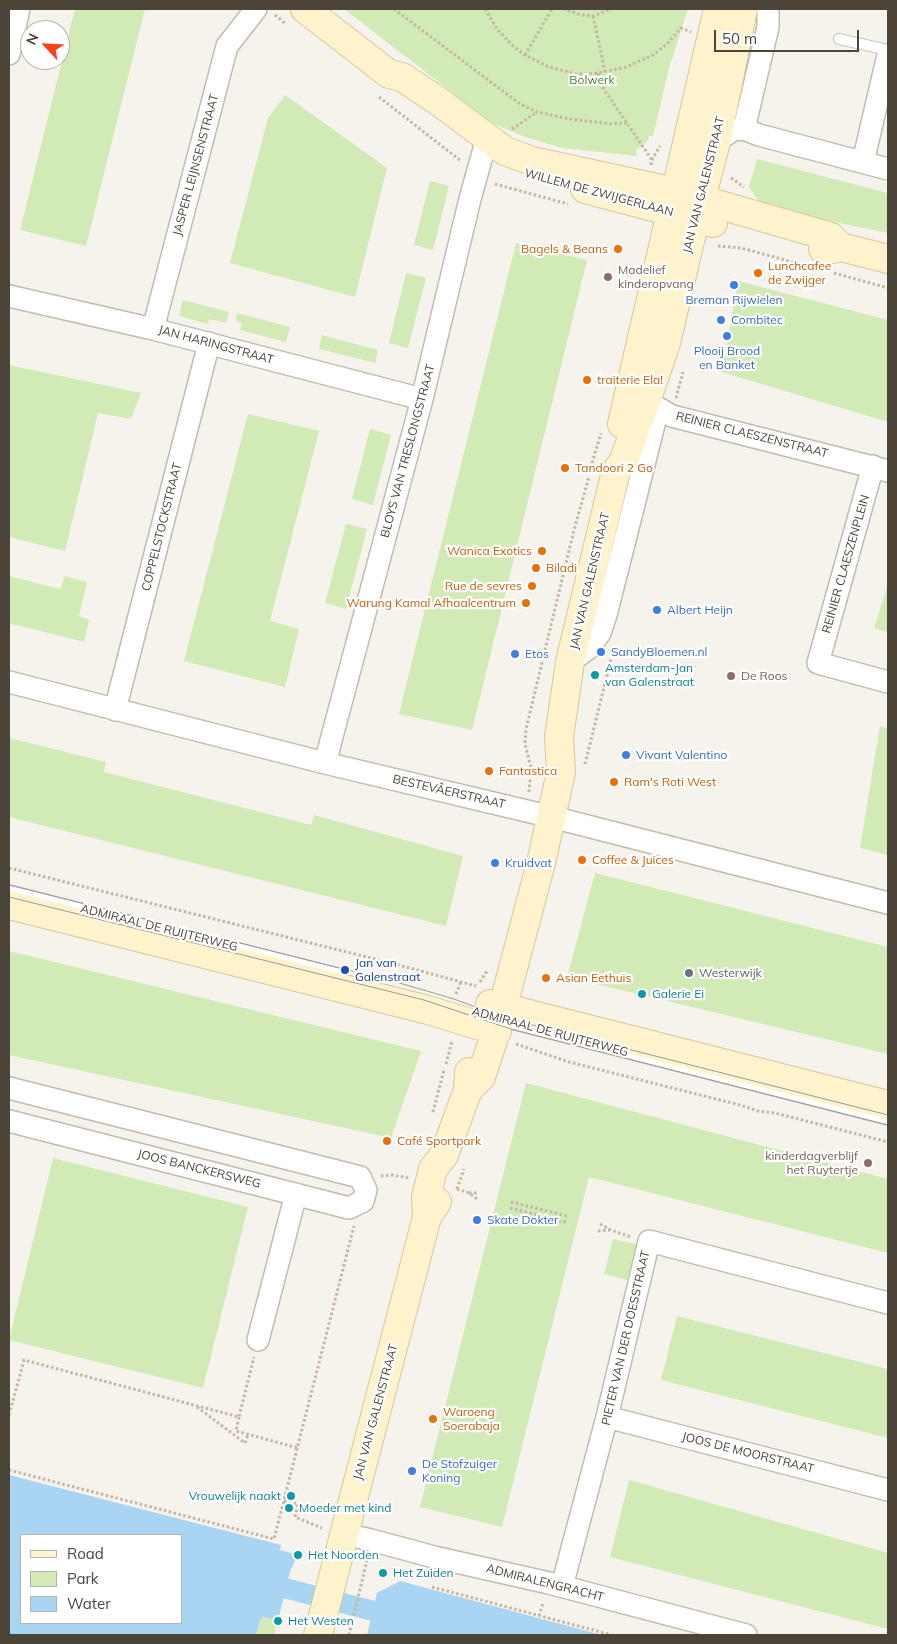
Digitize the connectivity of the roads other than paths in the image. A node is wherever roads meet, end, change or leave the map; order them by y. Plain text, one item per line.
1 (19, 9) edge
2 (256, 9) edge
3 (305, 9) edge
4 (718, 9) edge
5 (743, 9) edge
6 (768, 9) edge
7 (839, 39) dead end
8 (888, 50) edge
9 (9, 54) edge
10 (888, 55) edge
11 (744, 129) junction
12 (493, 142) junction
13 (716, 142) junction
14 (863, 162) junction
15 (888, 169) edge
16 (685, 206) junction
17 (888, 259) edge
18 (9, 296) edge
19 (153, 329) junction
20 (209, 343) junction
21 (633, 376) junction
22 (422, 399) junction
23 (652, 405) junction
24 (881, 468) edge
25 (616, 471) junction
26 (570, 662) junction
27 (9, 682) edge
28 (888, 682) edge
29 (115, 710) junction
30 (325, 763) junction
31 (545, 816) junction
32 (9, 890) edge
33 (888, 903) edge
34 (9, 905) edge
35 (353, 977) dead end
36 (497, 1018) junction
37 (9, 1088) edge
38 (888, 1105) edge
39 (888, 1120) edge
40 (9, 1121) edge
41 (296, 1194) junction
42 (888, 1304) edge
43 (258, 1340) road end
44 (607, 1417) junction
45 (888, 1490) edge
46 (334, 1532) junction
47 (562, 1586) junction
48 (320, 1625) edge
49 (746, 1635) edge

1 - 9 street
2 - 19 street, JASPER LEIJNSENSTRAAT
3 - 12 main road, WILLEM DE ZWIJGERLAAN
4 - 16 main road, JAN VAN GALENSTRAAT
5 - 13 main road, JAN VAN GALENSTRAAT
6 - 11 street, JAN VAN GALENSTRAAT
7 - 8 lane
10 - 14 street
11 - 13 street
11 - 14 street
12 - 16 main road, WILLEM DE ZWIJGERLAAN
12 - 22 street, BLOYS VAN TRESLONGSTRAAT
13 - 16 main road, JAN VAN GALENSTRAAT
14 - 15 street
16 - 17 main road, WILLEM DE ZWIJGERLAAN
16 - 21 main road, JAN VAN GALENSTRAAT
16 - 23 main road, JAN VAN GALENSTRAAT
18 - 19 street, JAN HARINGSTRAAT
19 - 20 street, JAN HARINGSTRAAT
20 - 22 street, JAN HARINGSTRAAT
20 - 29 street, COPPELSTOCKSTRAAT
21 - 23 street
21 - 25 main road, JAN VAN GALENSTRAAT
22 - 30 street, BLOYS VAN TRESLONGSTRAAT
23 - 24 street, REINIER CLAESZENSTRAAT
23 - 25 main road, JAN VAN GALENSTRAAT
23 - 26 street, JAN VAN GALENSTRAAT
24 - 28 street, REINIER CLAESZENPLEIN
25 - 26 main road, JAN VAN GALENSTRAAT
26 - 31 main road, JAN VAN GALENSTRAAT
27 - 29 street, BESTEVÂERSTRAAT
29 - 30 street, BESTEVÂERSTRAAT
30 - 31 street, BESTEVÂERSTRAAT
31 - 33 street, BESTEVÂERSTRAAT
31 - 36 main road, JAN VAN GALENSTRAAT
32 - 35 lane, ADMIRAAL DE RUIJTERWEG
34 - 36 main road, ADMIRAAL DE RUIJTERWEG
36 - 38 main road, ADMIRAAL DE RUIJTERWEG
36 - 39 lane, ADMIRAAL DE RUIJTERWEG
36 - 46 main road, JAN VAN GALENSTRAAT
37 - 41 street, JOOS BANCKERSWEG
40 - 41 street, JOOS BANCKERSWEG
41 - 43 street
42 - 44 street, PIETER VAN DER DOESSTRAAT
44 - 45 street, JOOS DE MOORSTRAAT
44 - 47 street, PIETER VAN DER DOESSTRAAT
46 - 47 street, ADMIRALENGRACHT
46 - 48 main road, JAN VAN GALENSTRAAT
47 - 49 street, ADMIRALENGRACHT

